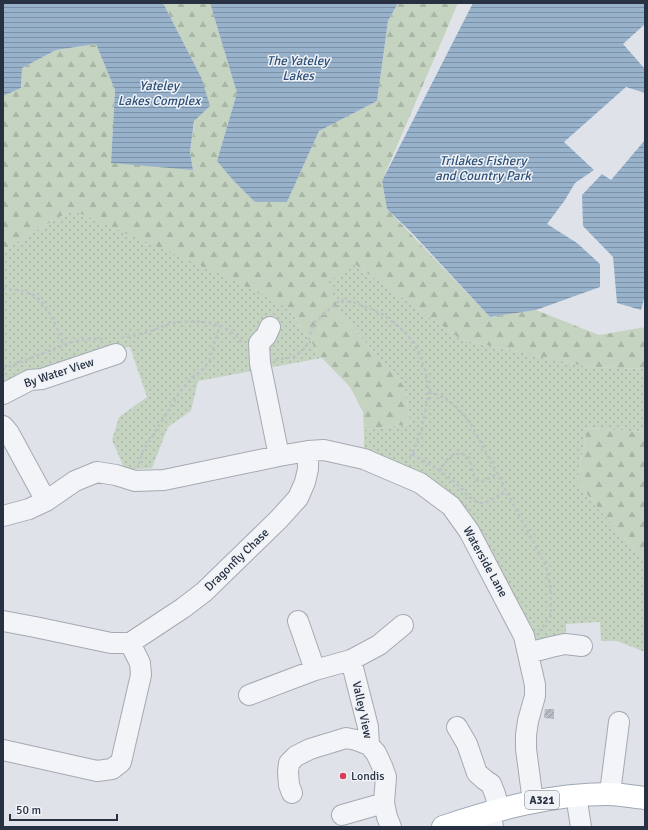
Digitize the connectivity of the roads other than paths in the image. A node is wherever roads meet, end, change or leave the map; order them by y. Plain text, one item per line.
1 (270, 327) dead end
2 (114, 344) road end
3 (3, 394) edge
4 (3, 426) edge
5 (308, 451) junction
6 (279, 456) junction
7 (46, 501) junction
8 (3, 516) edge
9 (3, 621) edge
10 (298, 621) dead end
11 (403, 625) dead end
12 (130, 643) junction
13 (526, 644) junction
14 (582, 646) dead end
15 (351, 660) junction
16 (315, 670) junction
17 (250, 695) dead end
18 (619, 722) dead end
19 (457, 727) dead end
20 (369, 744) junction
21 (3, 750) edge
22 (292, 793) dead end
23 (610, 794) junction
24 (576, 795) junction
25 (645, 798) edge
26 (533, 802) junction
27 (384, 803) junction
28 (342, 815) dead end
29 (494, 816) edge
30 (391, 827) edge
31 (443, 827) edge
32 (581, 827) edge

1 - 6 street
2 - 3 street, By Water View
4 - 7 street
5 - 6 street, Waterside Lane
5 - 12 street, Dragonfly Chase
5 - 13 street, Waterside Lane
6 - 7 street, Waterside Lane
7 - 8 street, Waterside Lane
9 - 12 street
10 - 16 street
11 - 15 street
12 - 21 street
13 - 14 street
13 - 26 street, Waterside Lane
15 - 16 street
15 - 20 street, Valley View
16 - 17 street
18 - 23 street
19 - 29 street
20 - 22 street
20 - 27 street, Valley View
23 - 24 main road, A321
23 - 25 main road, A321
24 - 26 main road, A321
24 - 32 street
26 - 29 main road, A321
27 - 28 street
27 - 30 street, Valley View
29 - 31 main road, A321

